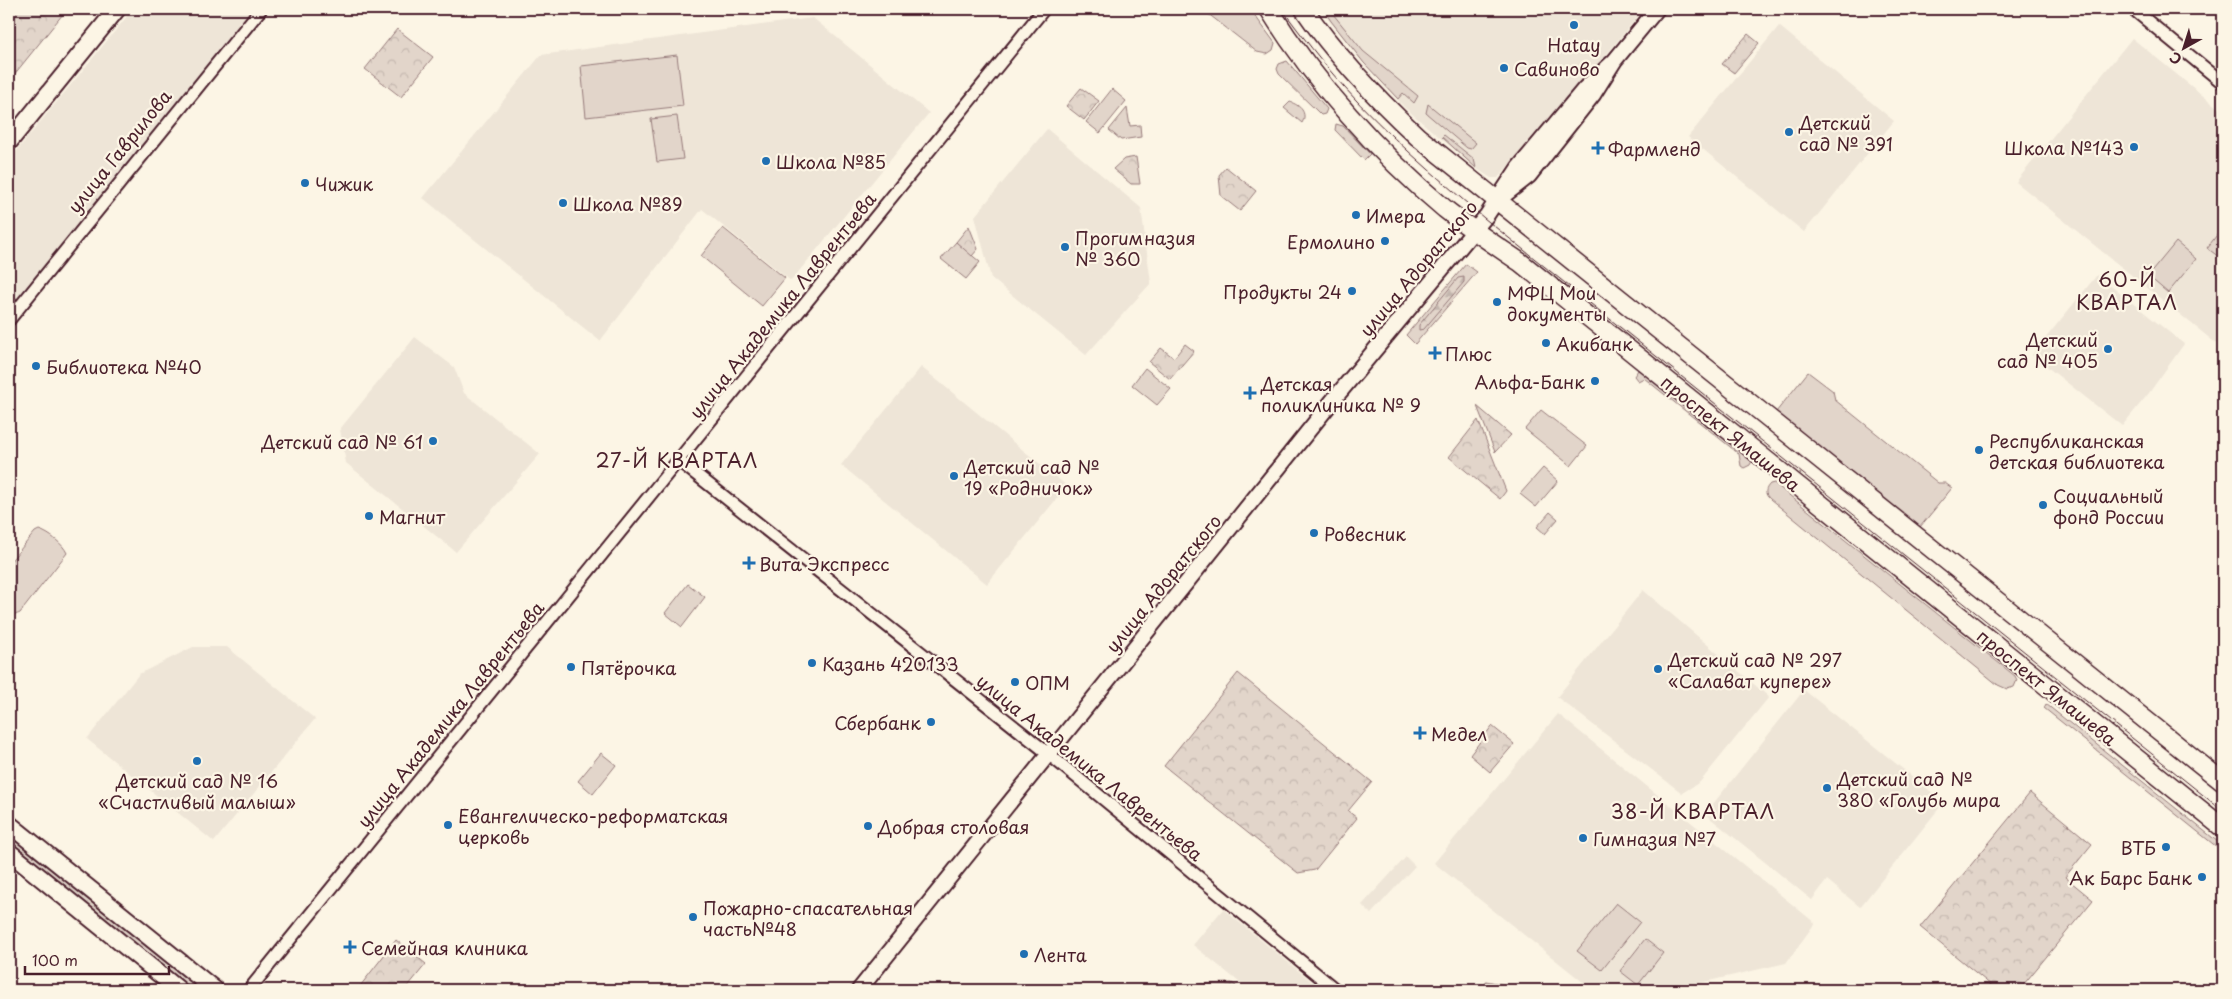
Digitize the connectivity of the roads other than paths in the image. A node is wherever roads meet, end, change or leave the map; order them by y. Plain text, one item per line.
1 (116, 9) edge
2 (261, 9) edge
3 (1044, 9) edge
4 (1269, 9) edge
5 (1304, 9) edge
6 (1657, 9) edge
7 (2133, 9) edge
8 (2223, 83) edge
9 (9, 142) edge
10 (1498, 201) junction
11 (1474, 230) junction
12 (9, 320) edge
13 (678, 460) junction
14 (1050, 755) junction
15 (2223, 782) edge
16 (9, 824) edge
17 (2223, 828) edge
18 (9, 852) edge
19 (179, 990) edge
20 (215, 990) edge
21 (249, 990) edge
22 (859, 990) edge
23 (1336, 990) edge

1 - 9 main road
2 - 12 street, улица Гаврилова
3 - 13 street, улица Академика Лаврентьева
4 - 11 main road, проспект Ямашева
5 - 10 main road, проспект Ямашева
6 - 10 street, улица Адоратского
7 - 8 street
10 - 11 street, улица Адоратского
10 - 15 main road, проспект Ямашева
11 - 14 street, улица Адоратского
11 - 17 main road, проспект Ямашева
13 - 14 street, улица Академика Лаврентьева
13 - 21 street, улица Академика Лаврентьева
14 - 22 street, улица Адоратского
14 - 23 street, улица Академика Лаврентьева
16 - 20 main road
18 - 19 main road

